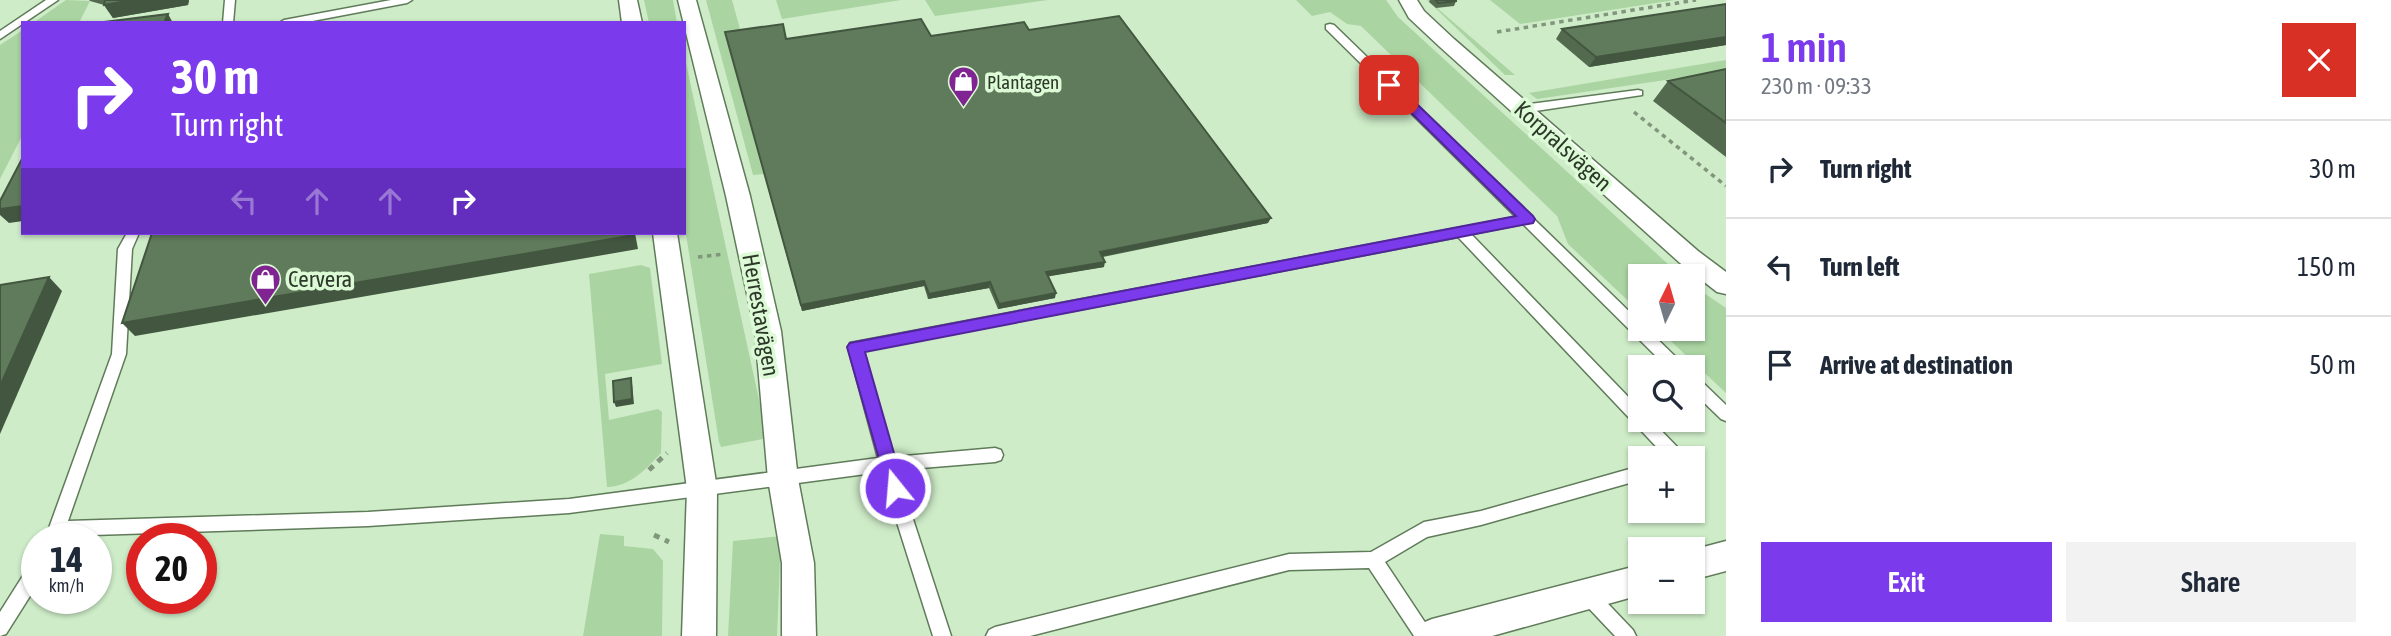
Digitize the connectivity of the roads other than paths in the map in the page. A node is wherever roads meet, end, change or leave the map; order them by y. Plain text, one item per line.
1 (53, 0) edge
2 (230, 0) edge
3 (407, 0) edge
4 (628, 0) edge
5 (687, 0) edge
6 (1408, 0) edge
7 (22, 21) edge
8 (228, 21) edge
9 (295, 21) edge
10 (632, 21) edge
11 (21, 22) edge
12 (1330, 27) dead end
13 (0, 36) edge
14 (1638, 93) dead end
15 (1522, 110) junction
16 (1528, 219) junction
17 (1461, 232) junction
18 (132, 235) edge
19 (665, 235) edge
20 (1726, 285) edge
21 (1665, 355) edge
22 (1705, 395) edge
23 (1628, 406) edge
24 (1726, 415) edge
25 (1652, 432) edge
26 (1666, 446) edge
27 (995, 455) dead end
28 (887, 464) junction
29 (1628, 477) edge
30 (782, 479) junction
31 (702, 489) junction
32 (59, 523) edge
33 (112, 531) edge
34 (1726, 556) edge
35 (1373, 559) junction
36 (1705, 562) edge
37 (1628, 583) edge
38 (1587, 594) junction
39 (21, 595) edge
40 (0, 628) edge
41 (699, 636) edge
42 (800, 636) edge
43 (942, 636) edge
44 (995, 636) edge
45 (1425, 636) edge
46 (1432, 636) edge
47 (1627, 636) edge

1 - 7 lane
2 - 8 lane
3 - 9 lane
4 - 10 street
5 - 30 street, Herrestavägen
6 - 15 street, Korpralsvägen
11 - 13 lane
12 - 16 lane
14 - 15 lane
15 - 20 street, Korpralsvägen
16 - 17 lane
16 - 21 lane
17 - 23 lane
17 - 28 lane
18 - 32 lane
19 - 31 street
22 - 24 lane
25 - 26 lane
27 - 28 lane
28 - 30 lane
28 - 43 lane
29 - 35 lane
30 - 31 lane
30 - 42 street, Herrestavägen
31 - 33 lane
31 - 41 street
34 - 36 street
35 - 44 lane
35 - 45 lane
37 - 38 street
38 - 46 street
38 - 47 lane
39 - 40 lane

